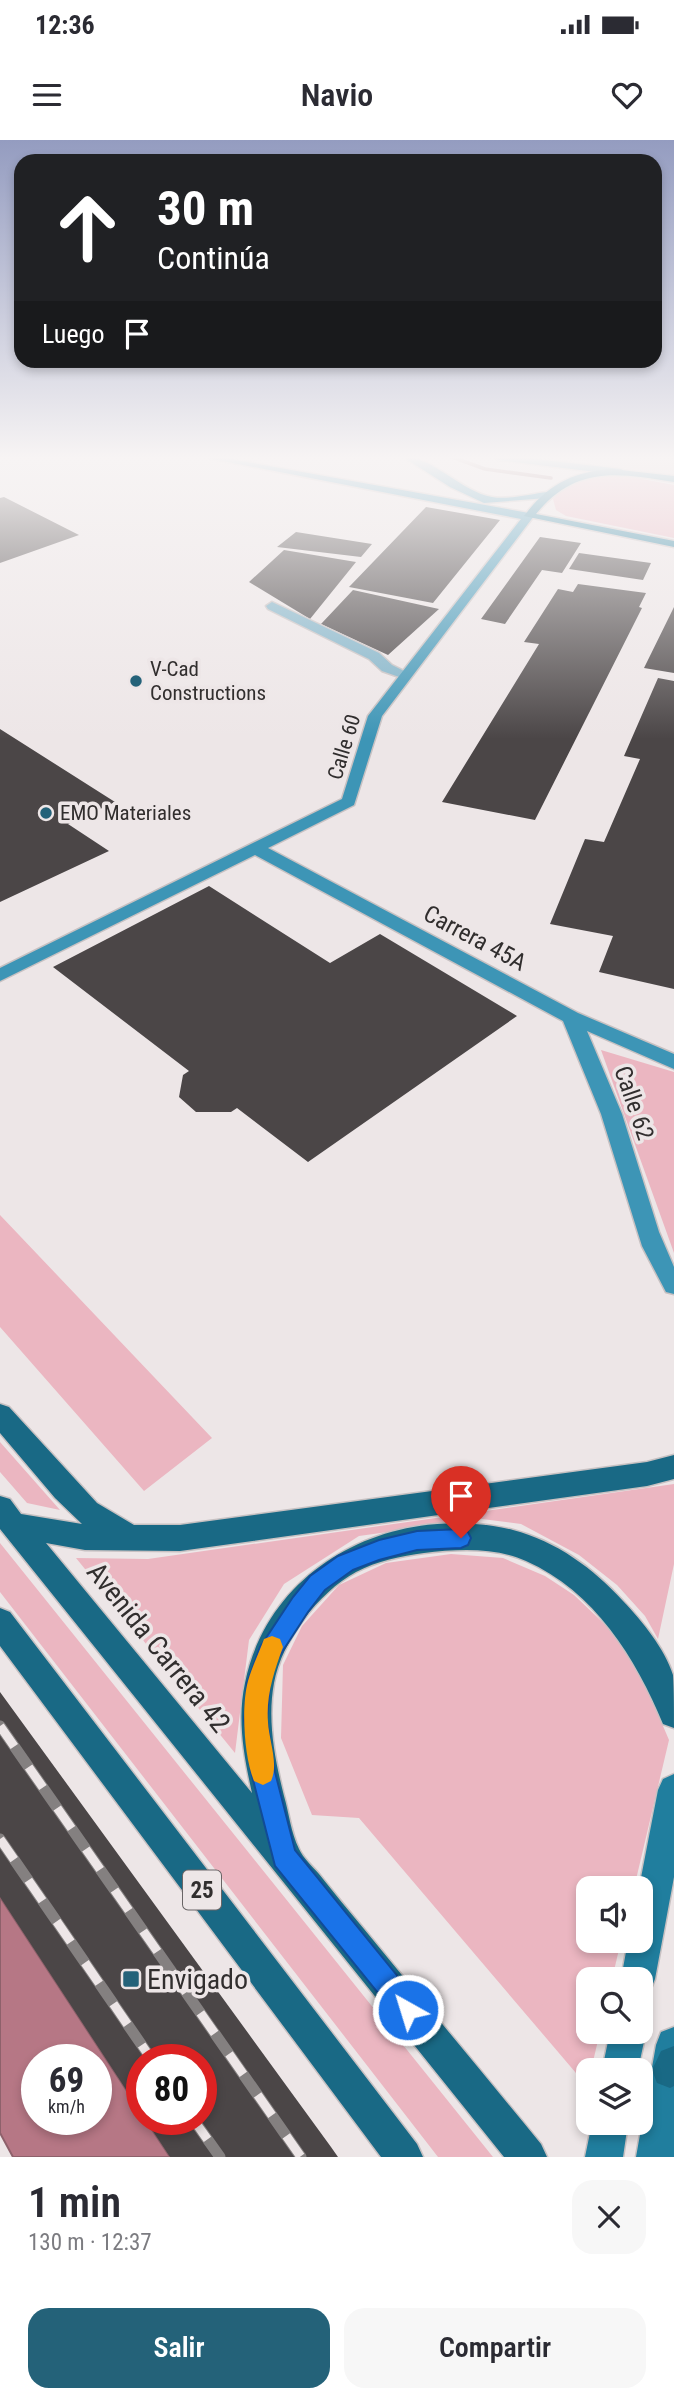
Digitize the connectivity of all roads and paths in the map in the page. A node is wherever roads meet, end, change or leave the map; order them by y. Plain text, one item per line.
1 (502, 551) edge
2 (272, 606) dead end
3 (405, 675) junction
4 (257, 849) junction
5 (0, 975) edge
6 (571, 1017) junction
7 (674, 1062) edge
8 (674, 1285) edge
9 (0, 1415) edge
10 (674, 1467) edge
11 (7, 1516) edge
12 (134, 1539) junction
13 (0, 1622) edge
14 (674, 1713) edge
15 (673, 1797) edge
16 (284, 1857) junction
17 (640, 1967) edge
18 (673, 2060) edge
19 (608, 2135) edge
20 (404, 2157) edge
21 (528, 2157) edge
22 (604, 2157) edge
23 (655, 2157) edge

1 - 3 street, Calle 60
2 - 3 street
3 - 4 street, Calle 60
4 - 5 street, Calle 60
4 - 6 street, Carrera 45A
6 - 7 street, Carrera 45A
6 - 8 street, Calle 62
9 - 12 highway
10 - 12 highway
11 - 12 highway
11 - 16 highway, Avenida Carrera 42
13 - 20 highway, 25
14 - 16 highway
15 - 17 main road
16 - 21 highway, Avenida Carrera 42
18 - 23 main road
19 - 22 main road

